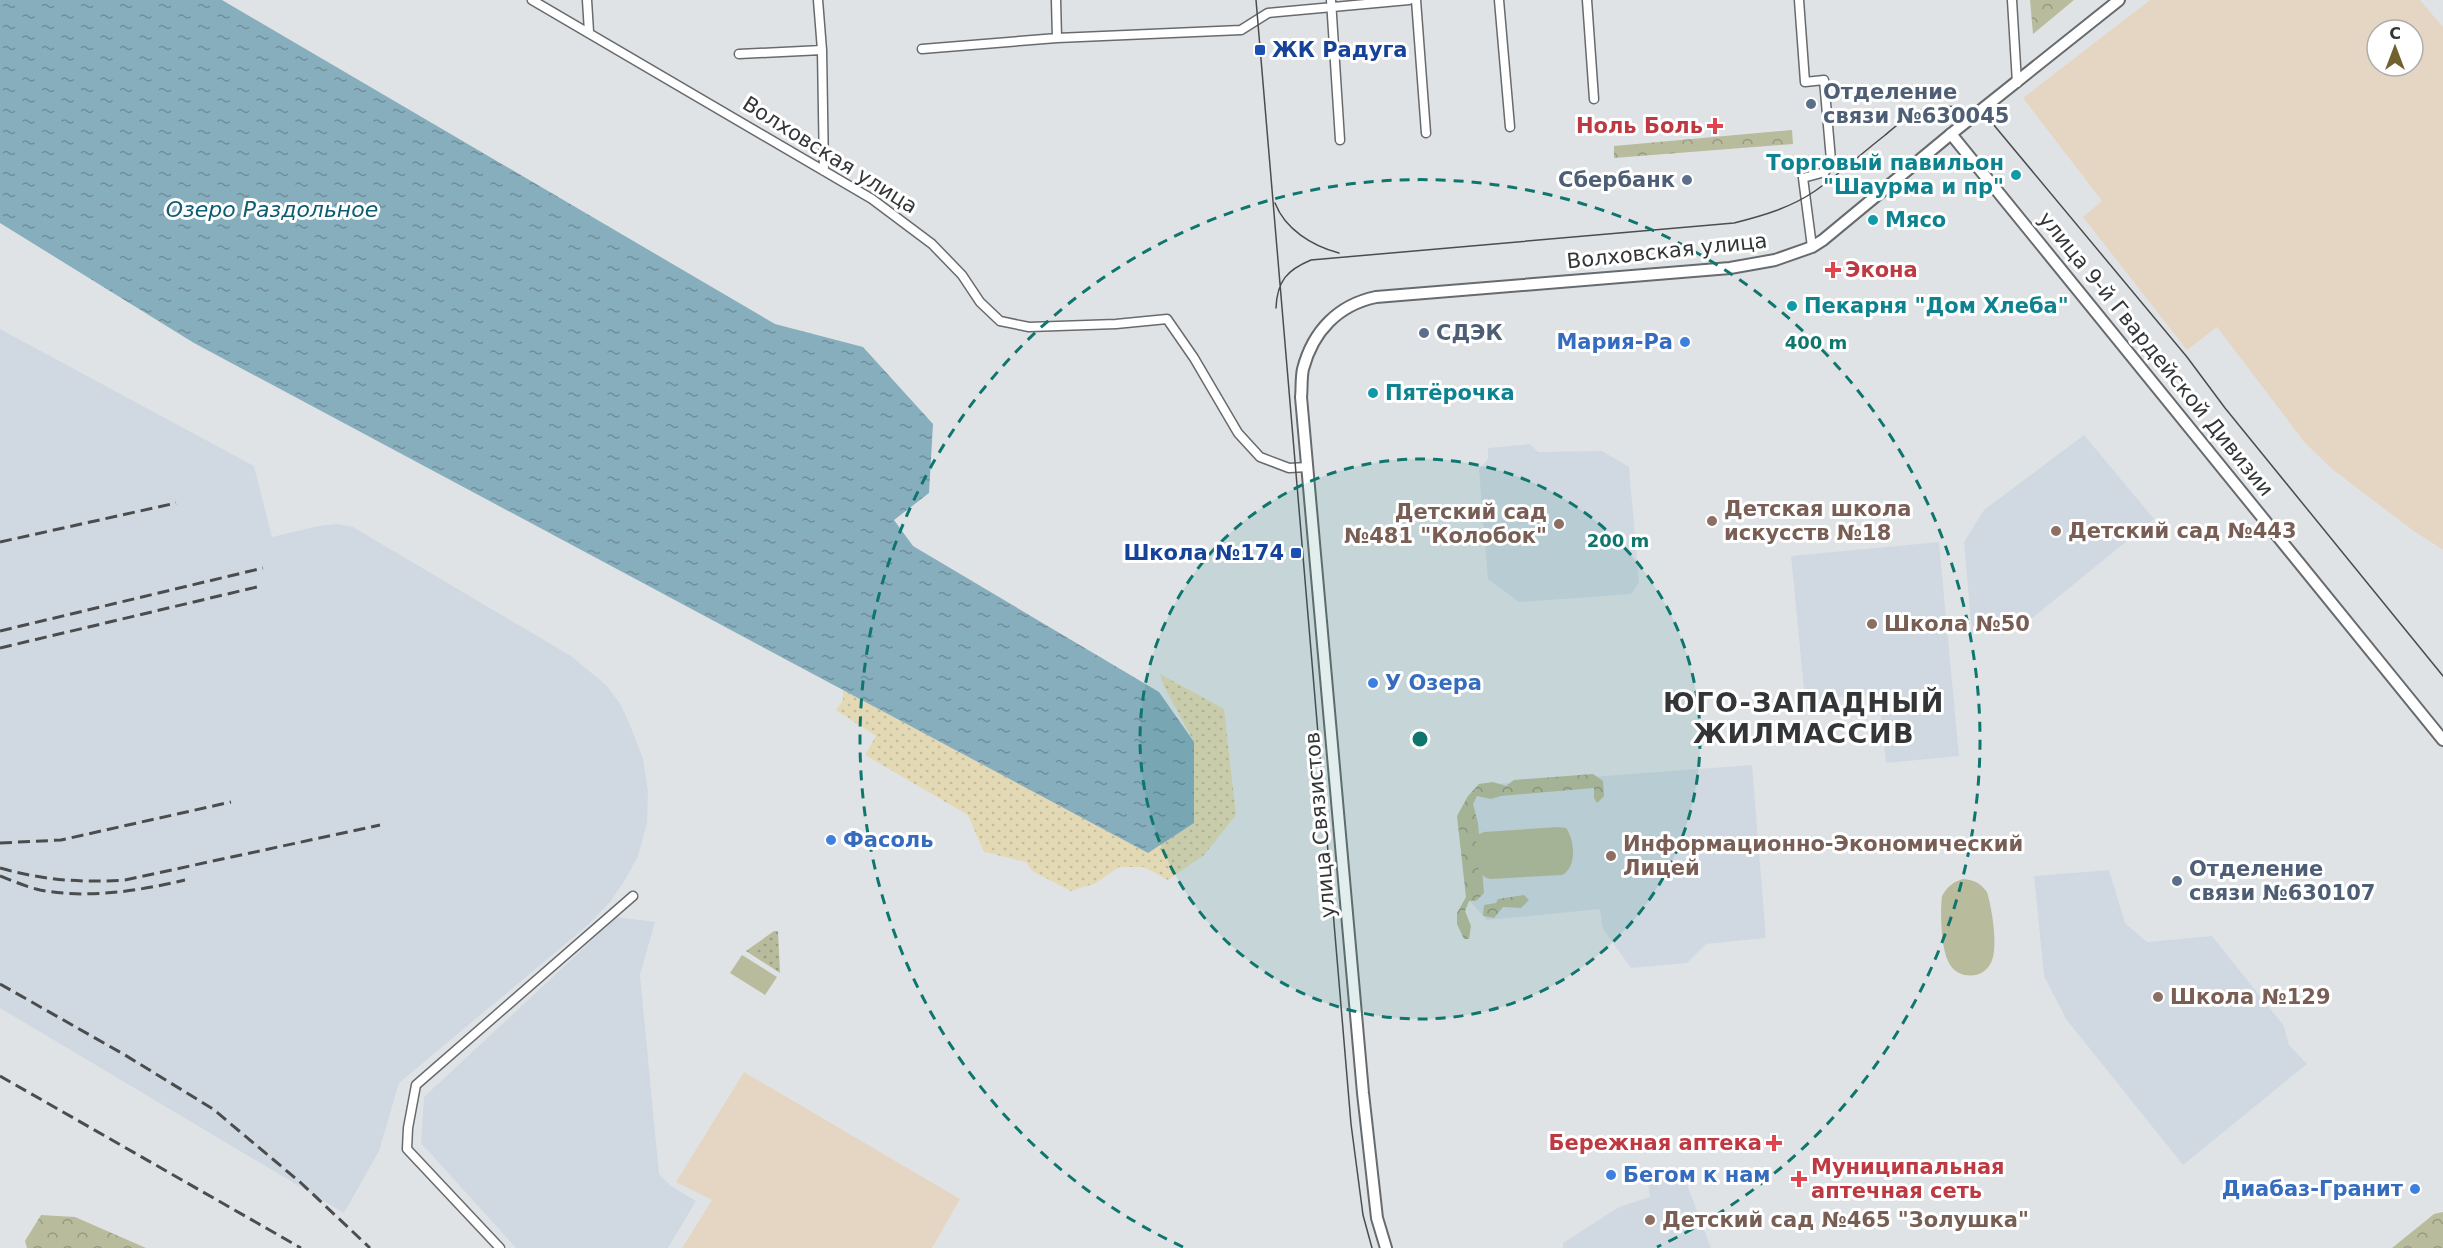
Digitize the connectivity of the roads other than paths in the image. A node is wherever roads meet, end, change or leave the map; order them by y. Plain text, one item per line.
1 (532, 0) edge
2 (587, 0) edge
3 (818, 0) edge
4 (1056, 0) edge
5 (1409, 0) edge
6 (1416, 0) edge
7 (1499, 0) edge
8 (1587, 0) edge
9 (1799, 0) edge
10 (2012, 0) edge
11 (2119, 0) edge
12 (1331, 4) edge
13 (589, 32) junction
14 (1057, 38) junction
15 (922, 49) dead end
16 (822, 50) junction
17 (739, 54) dead end
18 (2017, 82) junction
19 (1594, 99) dead end
20 (1510, 127) dead end
21 (1426, 133) dead end
22 (1951, 134) junction
23 (1340, 140) dead end
24 (824, 171) junction
25 (1812, 247) junction
26 (1301, 397) joint
27 (1308, 467) junction
28 (2443, 740) edge
29 (633, 896) dead end
30 (500, 1248) edge
31 (1386, 1248) edge

1 - 13 street, Волховская улица
2 - 13 street
3 - 16 street
4 - 14 street
5 - 12 street
6 - 21 street
7 - 20 street
8 - 19 street
9 - 25 street
10 - 18 street
11 - 18 main road, Волховская улица
12 - 14 street
12 - 23 street
13 - 24 street, Волховская улица
14 - 15 street
16 - 17 street
16 - 24 street
18 - 22 main road, Волховская улица
22 - 25 main road, Волховская улица
22 - 28 main road, улица 9-й Гвардейской Дивизии
24 - 27 street, Волховская улица
25 - 26 main road, Волховская улица
26 - 27 main road, улица Связистов
27 - 31 main road, улица Связистов
29 - 30 street

